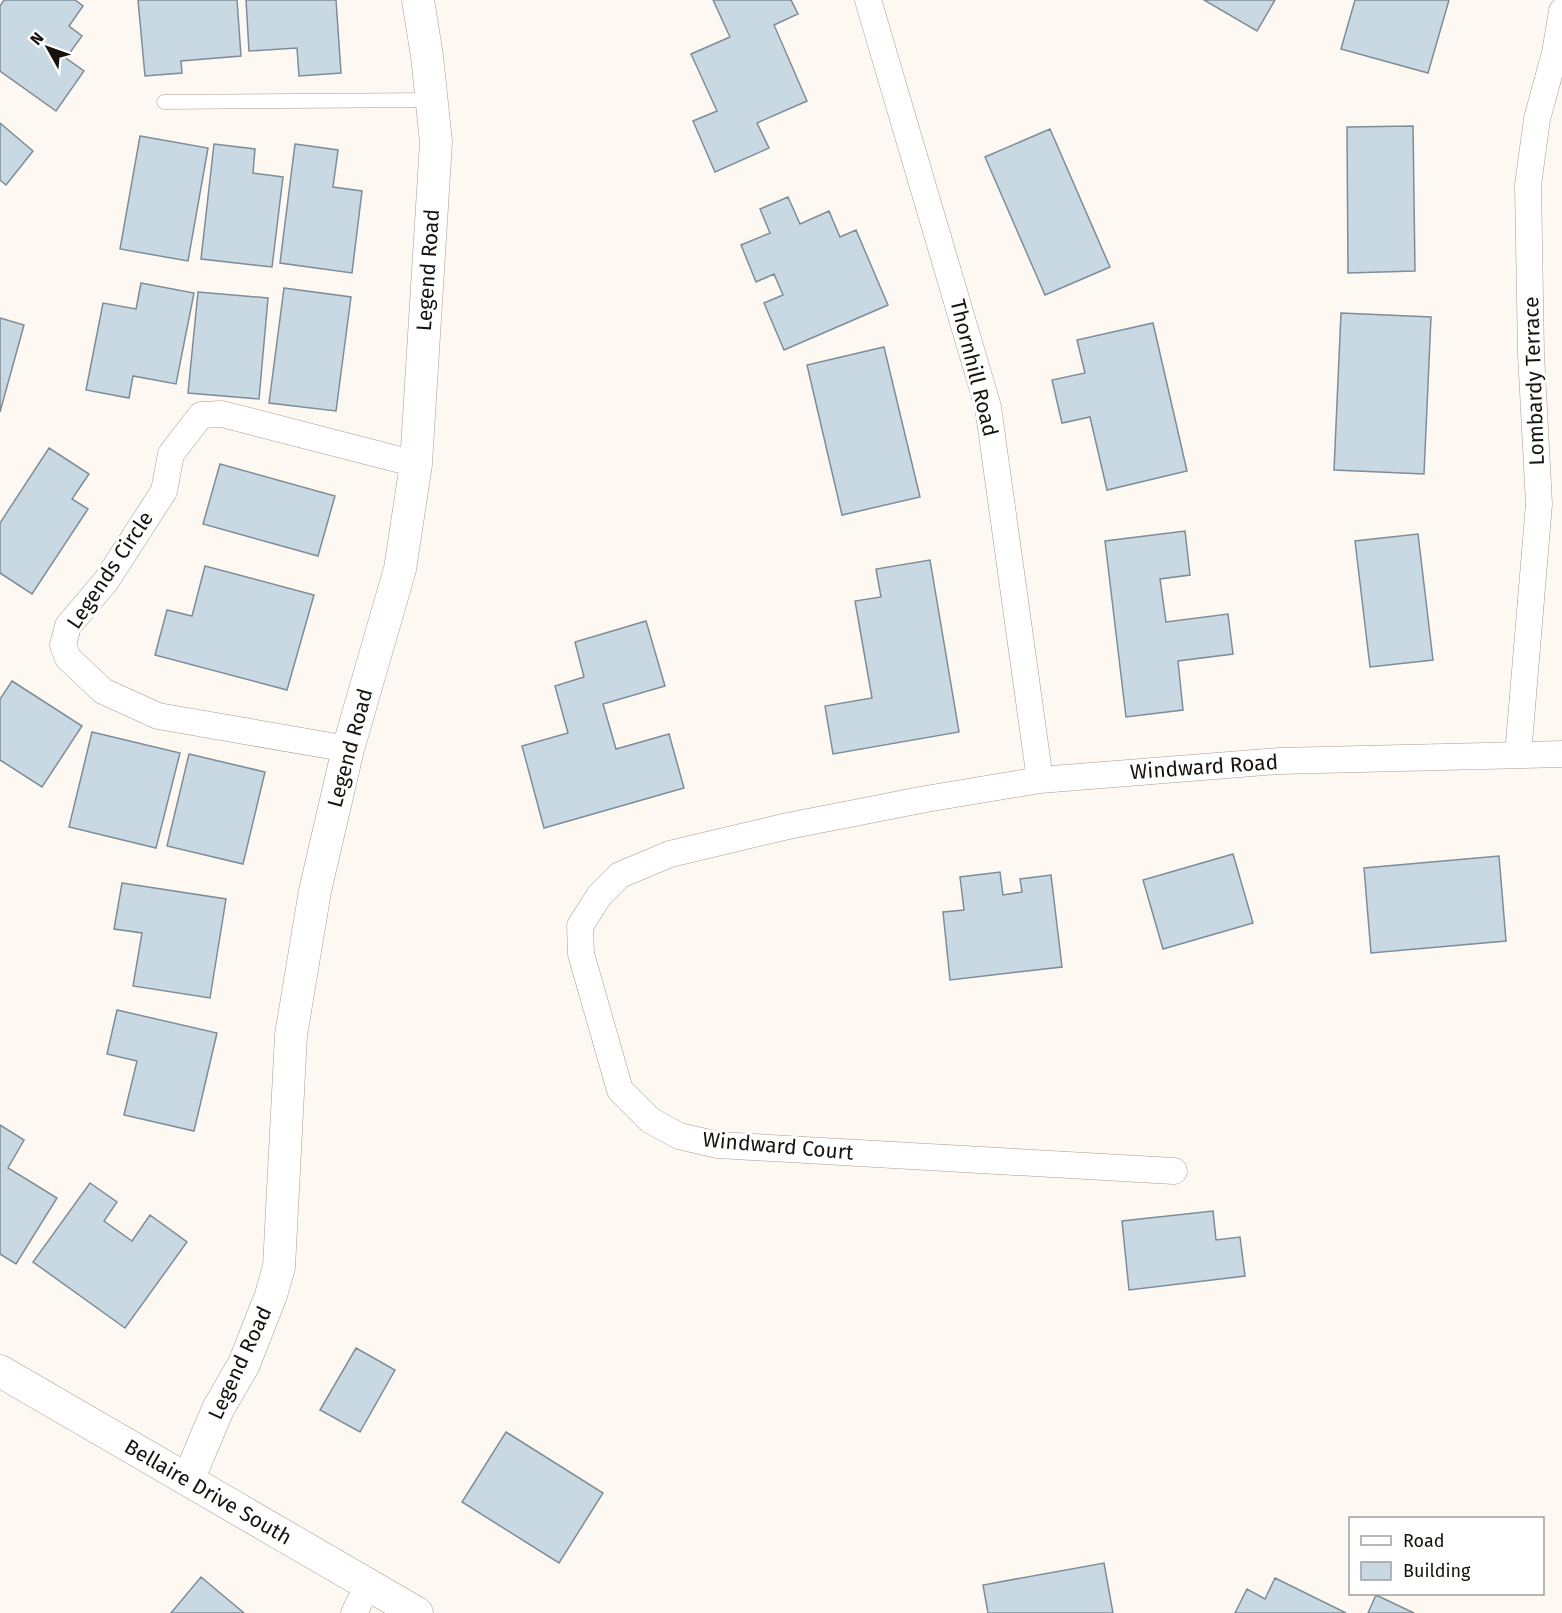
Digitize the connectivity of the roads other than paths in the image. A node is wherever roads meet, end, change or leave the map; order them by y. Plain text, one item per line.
1 (418, 0) edge
2 (868, 0) edge
3 (1562, 11) edge
4 (431, 100) junction
5 (164, 102) dead end
6 (416, 464) junction
7 (348, 749) junction
8 (1562, 754) edge
9 (1518, 755) junction
10 (1040, 780) junction
11 (849, 814) joint
12 (1174, 1171) dead end
13 (0, 1371) edge
14 (188, 1480) junction
15 (368, 1585) junction
16 (354, 1613) edge
17 (417, 1613) edge

1 - 4 street, Legend Road
2 - 10 street, Thornhill Road
3 - 9 street, Lombardy Terrace
4 - 5 lane
4 - 6 street, Legend Road
6 - 7 street, Legend Road
6 - 7 street, Legends Circle
7 - 14 street, Legend Road
8 - 9 street, Windward Road
9 - 10 street, Windward Road
10 - 11 street, Windward Road
11 - 12 street, Windward Court
13 - 14 street, Bellaire Drive South
14 - 15 street, Bellaire Drive South
15 - 16 street
15 - 17 street, Bellaire Drive South

